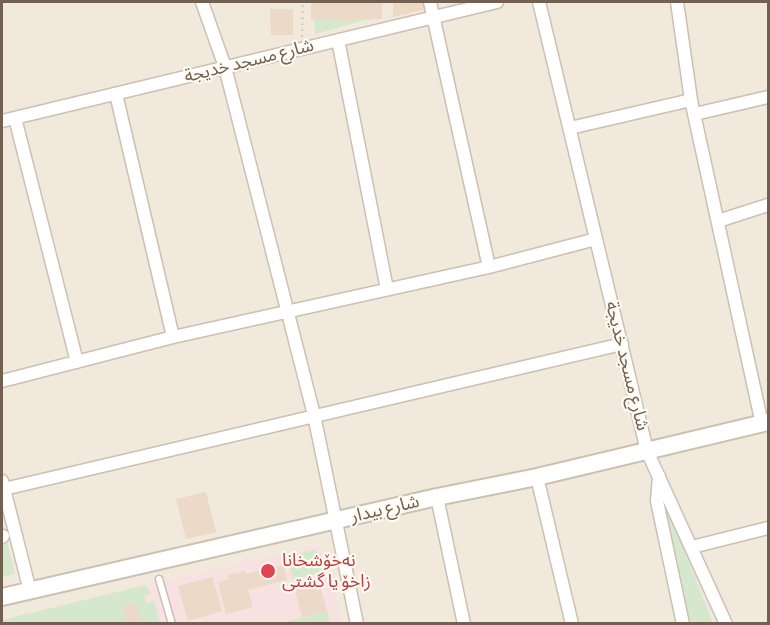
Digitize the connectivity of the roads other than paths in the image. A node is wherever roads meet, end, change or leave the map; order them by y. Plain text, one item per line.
1 (202, 2) edge
2 (430, 2) edge
3 (497, 2) edge
4 (539, 2) edge
5 (676, 2) edge
6 (433, 17) junction
7 (338, 40) junction
8 (225, 67) junction
9 (116, 94) junction
10 (768, 98) edge
11 (692, 100) junction
12 (695, 114) junction
13 (15, 118) junction
14 (2, 121) edge
15 (570, 128) junction
16 (768, 206) edge
17 (718, 221) junction
18 (596, 239) junction
19 (489, 267) junction
20 (387, 289) junction
21 (287, 313) junction
22 (173, 337) junction
23 (622, 344) junction
24 (77, 362) junction
25 (2, 381) edge
26 (314, 416) junction
27 (765, 423) edge
28 (647, 451) junction
29 (659, 475) junction
30 (537, 477) junction
31 (3, 485) edge
32 (437, 497) junction
33 (333, 521) junction
34 (768, 528) edge
35 (692, 547) junction
36 (159, 579) dead end
37 (30, 591) junction
38 (2, 597) edge
39 (172, 624) edge
40 (357, 624) edge
41 (465, 624) edge
42 (572, 624) edge
43 (683, 624) edge
44 (726, 624) edge

1 - 8 street
2 - 6 street
3 - 6 street, شارع مسجد خديجة
4 - 15 street, شارع مسجد خديجة
5 - 11 street
6 - 7 street, شارع مسجد خديجة
6 - 19 street
7 - 8 street, شارع مسجد خديجة
7 - 20 street
8 - 9 street, شارع مسجد خديجة
8 - 21 street
9 - 13 street, شارع مسجد خديجة
9 - 22 street
10 - 12 street
11 - 12 street
11 - 15 street
12 - 17 street
13 - 14 street, شارع مسجد خديجة
13 - 24 street
15 - 18 street, شارع مسجد خديجة
16 - 17 street
17 - 27 street
18 - 19 street
18 - 23 street, شارع مسجد خديجة
19 - 20 street
20 - 21 street
21 - 22 street
21 - 26 street
22 - 24 street
23 - 26 street
23 - 28 street, شارع مسجد خديجة
24 - 25 street
26 - 31 street
26 - 33 street
27 - 28 main road, شارع بيدار
28 - 29 street, شارع مسجد خديجة
28 - 30 main road, شارع بيدار
29 - 35 street, شارع مسجد خديجة
29 - 43 street
30 - 32 main road, شارع بيدار
30 - 42 street
31 - 37 street
32 - 33 main road, شارع بيدار
32 - 41 street
33 - 37 main road, شارع بيدار
33 - 40 street
34 - 35 street
35 - 44 street, شارع مسجد خديجة
36 - 39 lane
37 - 38 main road, شارع بيدار

